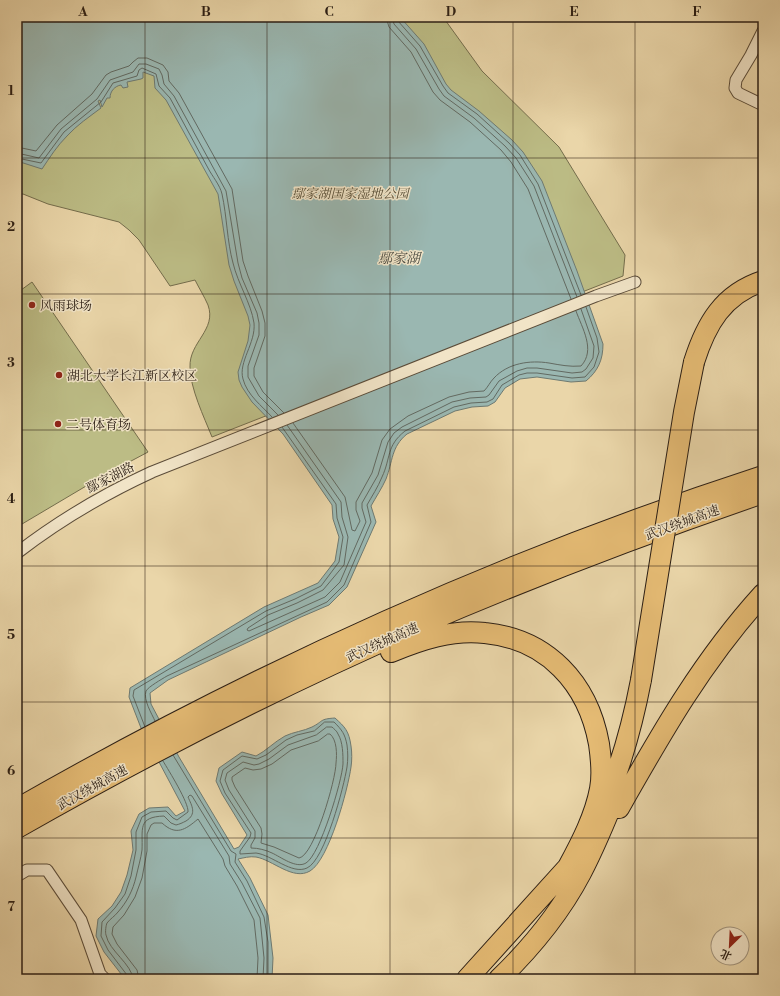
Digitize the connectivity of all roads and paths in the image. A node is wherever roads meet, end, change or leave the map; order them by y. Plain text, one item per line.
1 (763, 31) edge
2 (763, 105) edge
3 (763, 281) edge
4 (635, 282) dead end
5 (763, 290) edge
6 (698, 363) junction
7 (763, 465) edge
8 (763, 476) edge
9 (763, 493) edge
10 (17, 553) edge
11 (537, 558) junction
12 (763, 594) edge
13 (645, 681) junction
14 (187, 736) junction
15 (17, 809) edge
16 (17, 828) edge
17 (592, 850) junction
18 (568, 866) junction
19 (17, 876) edge
20 (105, 979) edge
21 (468, 979) edge
22 (499, 979) edge

1 - 2 street
3 - 6 highway
4 - 10 street, 鄢家湖路
5 - 6 highway
6 - 13 highway, bridge
7 - 11 highway
8 - 11 highway, 武汉绕城高速
9 - 14 highway, 武汉绕城高速
11 - 15 highway, 武汉绕城高速
12 - 17 highway
13 - 17 highway
13 - 18 highway
14 - 16 highway, 武汉绕城高速
14 - 18 highway
17 - 22 highway
18 - 21 highway
19 - 20 street

